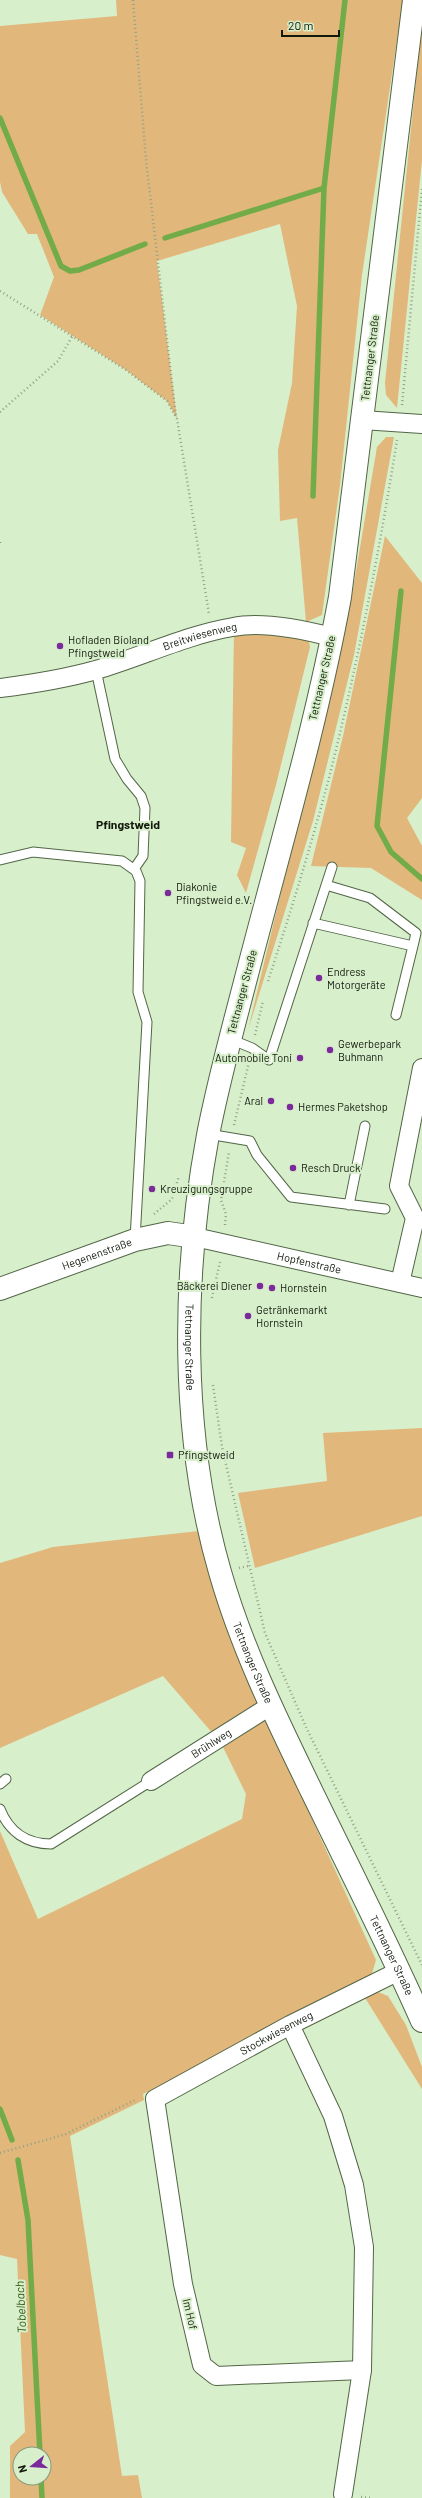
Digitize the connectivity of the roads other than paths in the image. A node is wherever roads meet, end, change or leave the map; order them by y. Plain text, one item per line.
1 (414, 0) edge
2 (362, 420) junction
3 (422, 424) edge
4 (332, 637) junction
5 (96, 670) junction
6 (0, 688) edge
7 (0, 860) edge
8 (332, 867) dead end
9 (134, 869) junction
10 (326, 885) junction
11 (314, 923) junction
12 (413, 946) junction
13 (396, 1015) dead end
14 (230, 1039) junction
15 (422, 1068) edge
16 (364, 1126) dead end
17 (208, 1134) junction
18 (349, 1205) junction
19 (385, 1209) dead end
20 (195, 1237) junction
21 (135, 1240) junction
22 (400, 1283) junction
23 (422, 1288) edge
24 (0, 1289) edge
25 (270, 1706) junction
26 (152, 1782) joint
27 (0, 1809) edge
28 (399, 1971) junction
29 (417, 1996) edge
30 (422, 2021) edge
31 (290, 2025) junction
32 (155, 2099) joint
33 (362, 2370) junction
34 (343, 2494) dead end

1 - 2 main road, Tettnanger Straße
2 - 3 street
2 - 4 main road, Tettnanger Straße
4 - 5 street, Breitwiesenweg
4 - 14 main road, Tettnanger Straße
5 - 6 street, Breitwiesenweg
5 - 9 lane
7 - 9 lane
8 - 10 lane
9 - 21 lane
10 - 11 lane
10 - 12 lane
11 - 12 lane
11 - 14 lane
12 - 13 lane
14 - 17 main road, Tettnanger Straße
15 - 22 street
16 - 18 lane
17 - 18 lane
17 - 20 main road, Tettnanger Straße
18 - 19 lane
20 - 21 main road, Hegenenstraße
20 - 22 street, Hopfenstraße
20 - 25 main road, Tettnanger Straße
21 - 24 main road, Hegenenstraße
22 - 23 street, Hopfenstraße
25 - 26 street, Brühlweg
25 - 28 main road, Tettnanger Straße
26 - 27 lane
28 - 29 main road, Tettnanger Straße
28 - 31 street, Stockwiesenweg
29 - 30 main road, Tettnanger Straße
31 - 32 street, Stockwiesenweg
31 - 33 street
32 - 33 street, Im Hof
33 - 34 street

